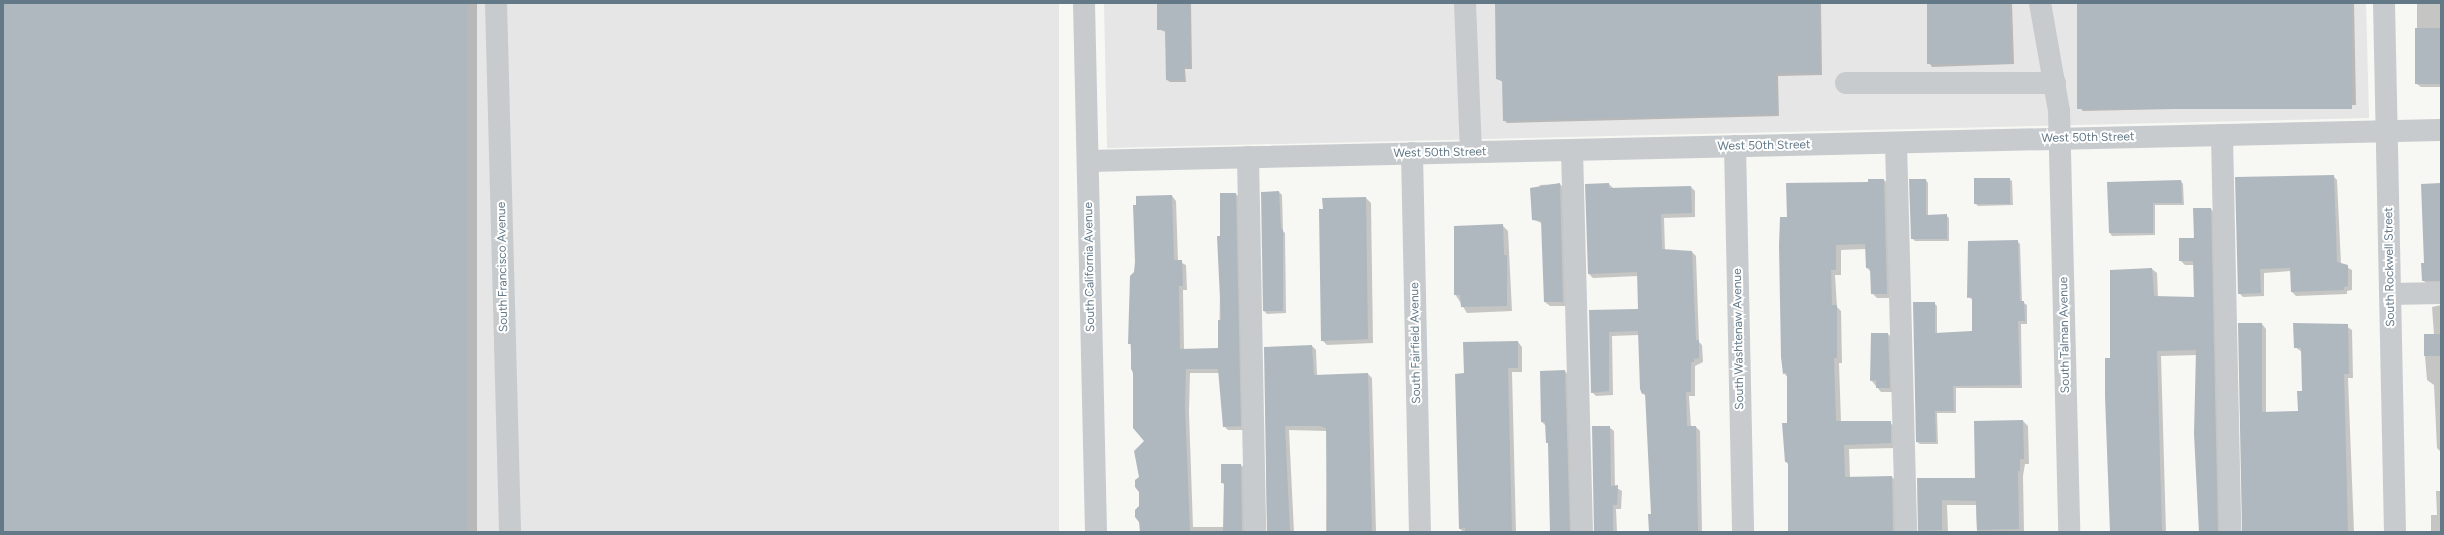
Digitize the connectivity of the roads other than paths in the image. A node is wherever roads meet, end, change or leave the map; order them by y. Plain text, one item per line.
1 (496, 3) edge
2 (1084, 3) edge
3 (1465, 3) edge
4 (2040, 3) edge
5 (2384, 3) edge
6 (1846, 83) dead end
7 (2055, 83) junction
8 (2441, 130) edge
9 (2387, 131) junction
10 (2222, 135) junction
11 (2061, 139) junction
12 (1896, 143) junction
13 (1735, 146) junction
14 (1572, 150) junction
15 (1471, 152) junction
16 (1412, 153) junction
17 (1248, 157) junction
18 (1088, 160) junction
19 (2441, 293) edge
20 (2390, 294) junction
21 (510, 532) edge
22 (1096, 532) edge
23 (1255, 532) edge
24 (1420, 532) edge
25 (1582, 532) edge
26 (1743, 532) edge
27 (1906, 532) edge
28 (2069, 532) edge
29 (2230, 532) edge
30 (2395, 532) edge

1 - 21 street, South Francisco Avenue
2 - 18 street, South California Avenue
3 - 15 street
4 - 7 street, South Talman Avenue
5 - 9 street, South Rockwell Street
6 - 7 street
7 - 11 street, South Talman Avenue
8 - 9 street, West 50th Street
9 - 10 street, West 50th Street
9 - 20 street, South Rockwell Street
10 - 11 street, West 50th Street
10 - 29 street
11 - 12 street, West 50th Street
11 - 28 street, South Talman Avenue
12 - 13 street, West 50th Street
12 - 27 street
13 - 14 street, West 50th Street
13 - 26 street, South Washtenaw Avenue
14 - 15 street, West 50th Street
14 - 25 street
15 - 16 street, West 50th Street
16 - 17 street, West 50th Street
16 - 24 street, South Fairfield Avenue
17 - 18 street, West 50th Street
17 - 23 street
18 - 22 street, South California Avenue
19 - 20 street
20 - 30 street, South Rockwell Street

